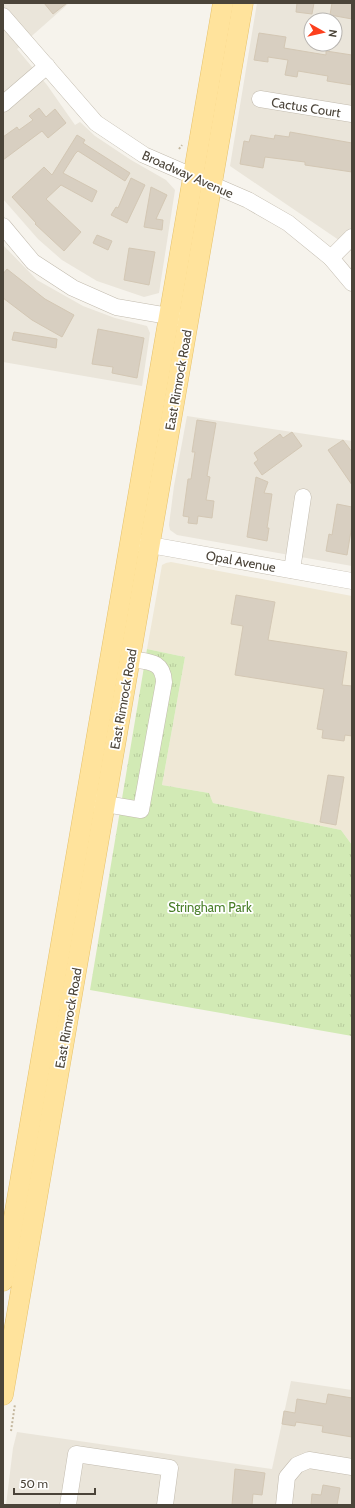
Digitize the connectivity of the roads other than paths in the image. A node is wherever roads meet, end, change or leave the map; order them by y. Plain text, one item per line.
1 (222, 3) edge
2 (243, 3) edge
3 (3, 16) edge
4 (47, 66) junction
5 (260, 99) dead end
6 (3, 104) edge
7 (352, 114) edge
8 (193, 177) junction
9 (212, 185) junction
10 (3, 226) edge
11 (352, 237) edge
12 (331, 258) junction
13 (352, 283) edge
14 (178, 317) junction
15 (303, 497) dead end
16 (129, 542) junction
17 (150, 545) junction
18 (292, 570) junction
19 (352, 580) edge
20 (130, 659) junction
21 (85, 800) junction
22 (105, 803) junction
23 (3, 1281) edge
24 (3, 1395) edge
25 (352, 1466) edge
26 (68, 1505) edge
27 (165, 1505) edge
28 (284, 1505) edge

1 - 8 main road, East Rimrock Road
2 - 9 main road, East Rimrock Road
3 - 4 street, Broadway Avenue
4 - 6 street
4 - 8 street, Broadway Avenue
5 - 7 street, Cactus Court
8 - 9 street, Broadway Avenue
8 - 14 main road, East Rimrock Road
9 - 12 street, Broadway Avenue
9 - 14 main road, East Rimrock Road
10 - 14 street
11 - 12 street
12 - 13 street, Broadway Avenue
14 - 16 main road, East Rimrock Road
14 - 17 main road, East Rimrock Road
15 - 18 street
16 - 17 street, Opal Avenue
16 - 21 main road, East Rimrock Road
17 - 18 street, Opal Avenue
17 - 20 main road, East Rimrock Road
18 - 19 street, Opal Avenue
20 - 22 main road, East Rimrock Road
20 - 22 street
21 - 22 street
21 - 23 main road, East Rimrock Road
22 - 24 main road, East Rimrock Road
25 - 28 street
26 - 27 street

